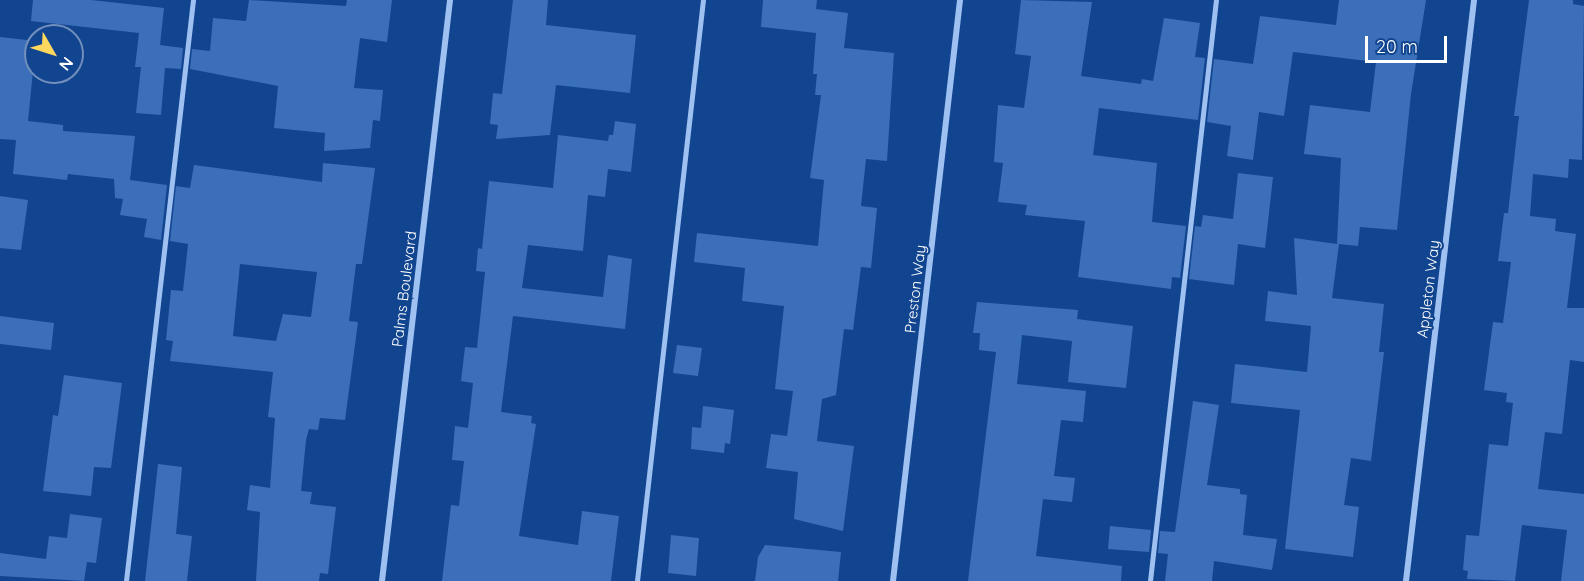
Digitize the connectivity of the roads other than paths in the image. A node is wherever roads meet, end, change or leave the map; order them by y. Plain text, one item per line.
1 (193, 0) edge
2 (450, 0) edge
3 (703, 0) edge
4 (960, 0) edge
5 (1216, 0) edge
6 (1474, 0) edge
7 (126, 581) edge
8 (382, 581) edge
9 (637, 581) edge
10 (893, 581) edge
11 (1150, 581) edge
12 (1406, 581) edge

1 - 7 lane
2 - 8 street, Palms Boulevard
3 - 9 lane
4 - 10 street, Preston Way
5 - 11 lane
6 - 12 street, Appleton Way

